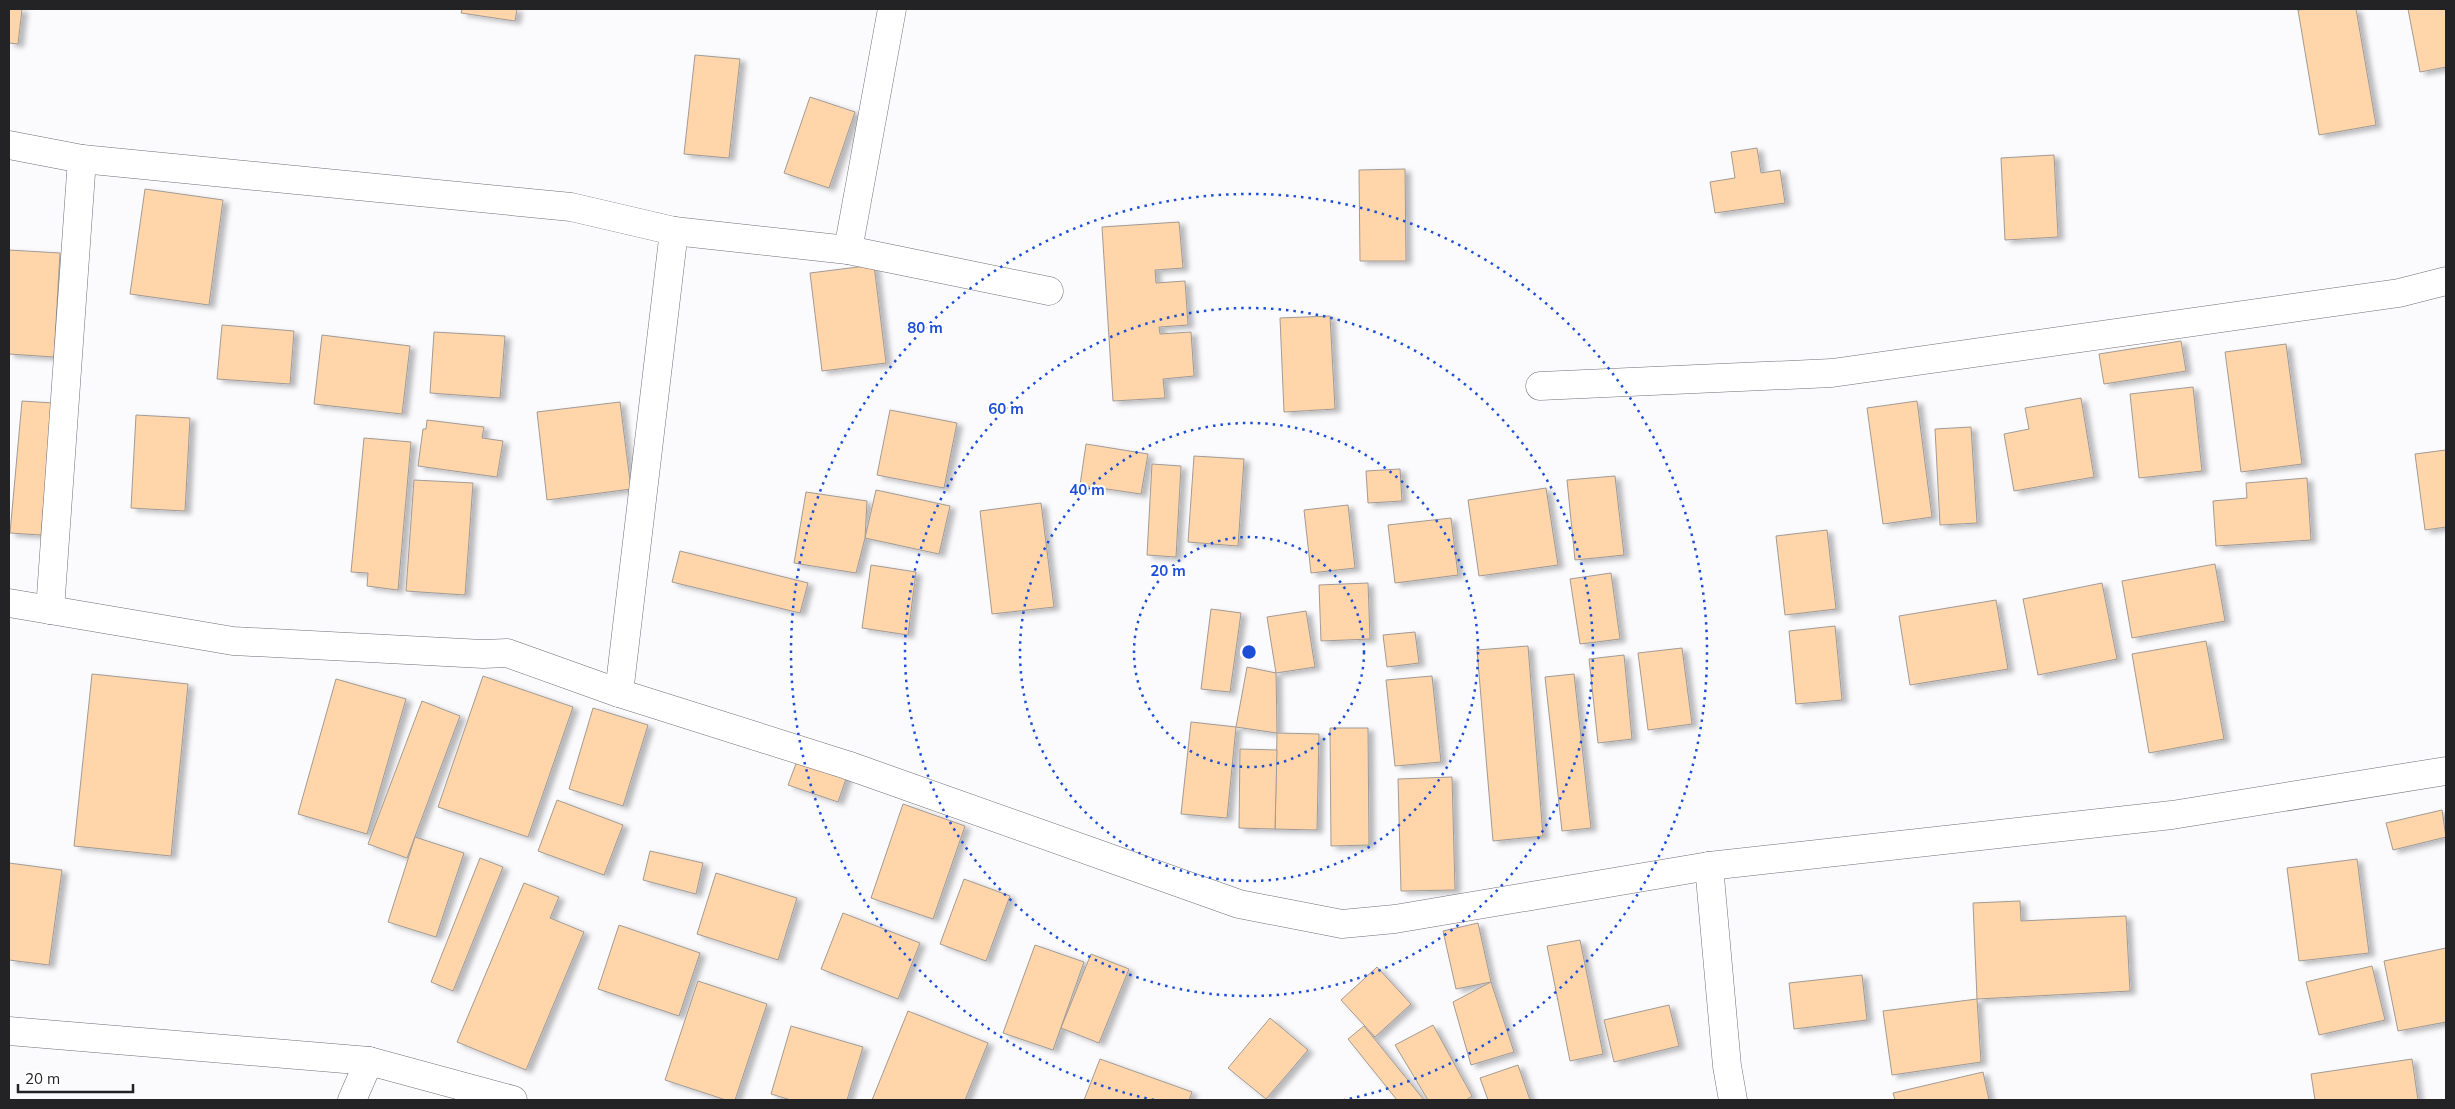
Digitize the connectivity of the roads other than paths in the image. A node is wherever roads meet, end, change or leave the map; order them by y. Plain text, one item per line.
1 (892, 9) edge
2 (9, 145) edge
3 (82, 159) junction
4 (674, 231) junction
5 (848, 250) junction
6 (2446, 282) edge
7 (1049, 291) dead end
8 (1540, 386) dead end
9 (9, 603) edge
10 (50, 610) junction
11 (619, 692) junction
12 (2446, 771) edge
13 (1709, 866) junction
14 (9, 1030) edge
15 (369, 1062) junction
16 (352, 1100) edge
17 (513, 1100) edge
18 (1733, 1100) edge

1 - 5 street
2 - 3 street
3 - 4 street
3 - 10 street
4 - 5 street
4 - 11 street
5 - 7 street
6 - 8 street
9 - 10 street
10 - 11 street
11 - 13 street
12 - 13 street
13 - 18 street
14 - 15 street
15 - 16 street
15 - 17 street

